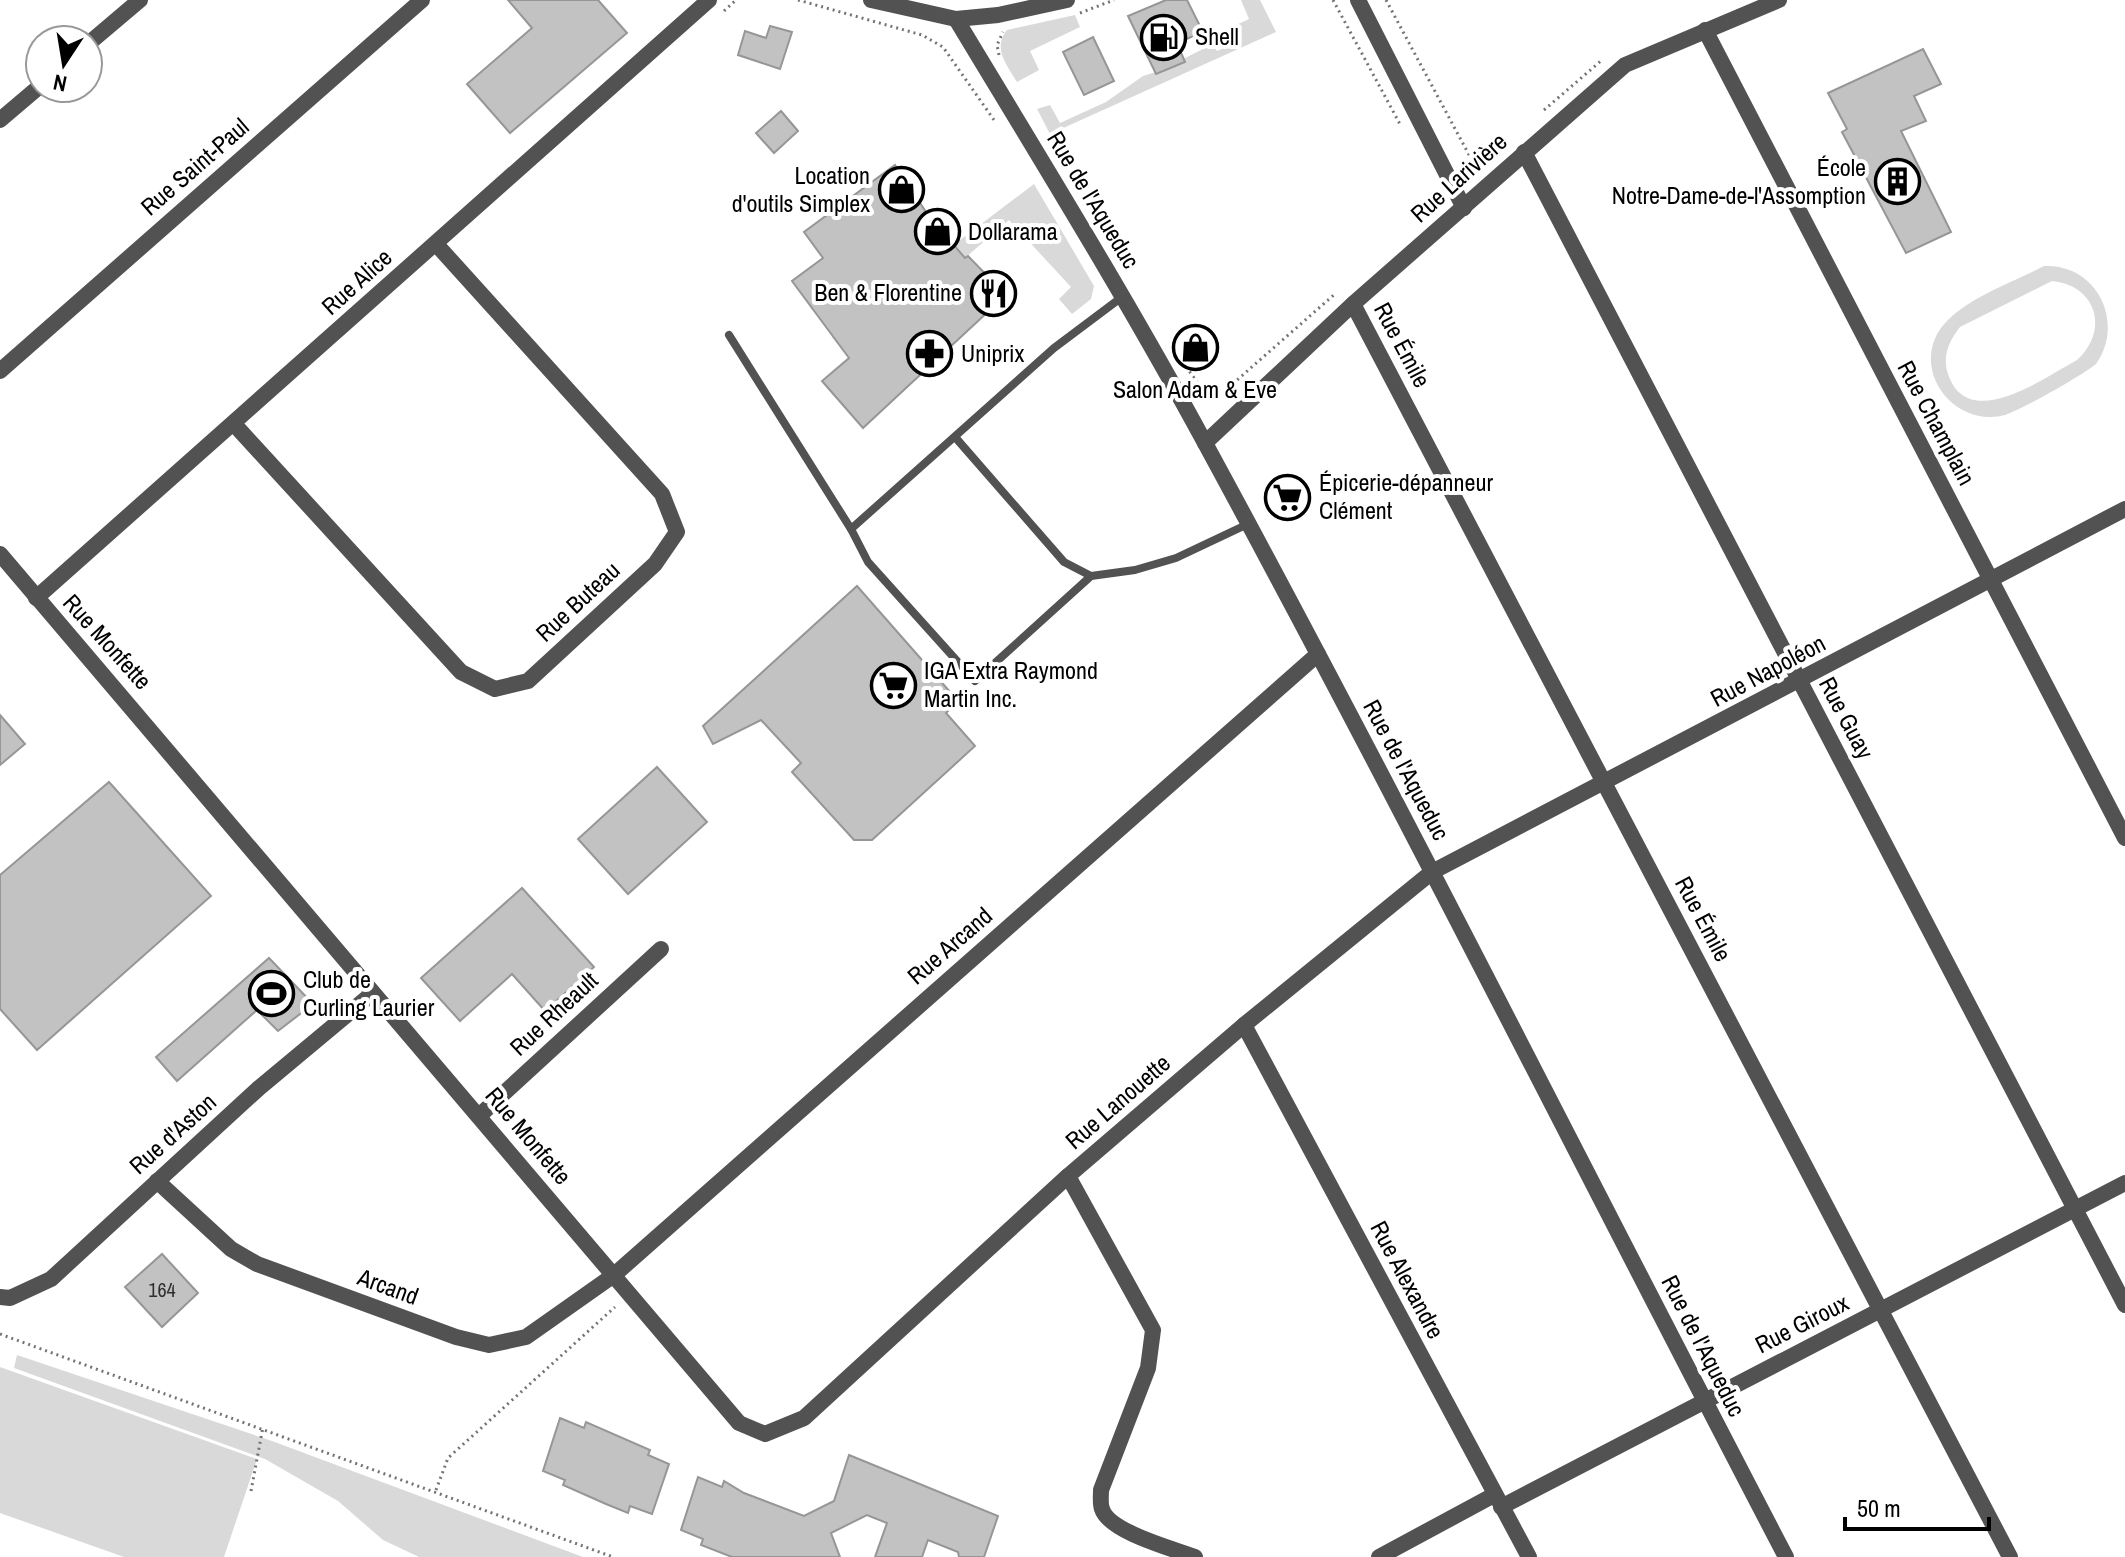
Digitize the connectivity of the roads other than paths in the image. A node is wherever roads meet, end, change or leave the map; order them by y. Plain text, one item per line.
1 (140, 0) edge
2 (422, 0) edge
3 (709, 0) edge
4 (871, 0) edge
5 (1067, 0) edge
6 (1358, 0) edge
7 (1779, 0) edge
8 (956, 19) junction
9 (104, 30) edge
10 (1705, 30) junction
11 (24, 100) edge
12 (0, 120) edge
13 (1524, 152) junction
14 (1464, 208) junction
15 (436, 244) junction
16 (1123, 297) junction
17 (1353, 304) junction
18 (729, 335) dead end
19 (0, 371) edge
20 (234, 424) junction
21 (955, 437) junction
22 (1205, 443) junction
23 (2125, 509) edge
24 (1248, 524) junction
25 (851, 529) junction
26 (0, 554) edge
27 (1091, 576) junction
28 (1991, 580) junction
29 (36, 598) junction
30 (1318, 654) junction
31 (1800, 681) junction
32 (1605, 785) junction
33 (2125, 838) edge
34 (1432, 872) junction
35 (661, 949) dead end
36 (373, 993) junction
37 (1244, 1025) junction
38 (479, 1116) junction
39 (1068, 1176) junction
40 (157, 1181) junction
41 (2125, 1183) edge
42 (2075, 1209) junction
43 (614, 1275) junction
44 (0, 1297) edge
45 (2125, 1305) edge
46 (1881, 1310) junction
47 (1704, 1400) junction
48 (1497, 1501) junction
49 (1195, 1557) edge
50 (1379, 1557) edge
51 (1529, 1557) edge
52 (1786, 1557) edge
53 (2010, 1557) edge

1 - 9 street
2 - 19 street, Rue Saint-Paul
3 - 15 street, Rue Alice
4 - 8 street
5 - 8 street
6 - 14 street
7 - 10 street, Rue Larivière
8 - 16 street, Rue de l'Aqueduc
10 - 13 street, Rue Larivière
10 - 28 street, Rue Champlain
11 - 12 street
13 - 14 street, Rue Larivière
13 - 31 street, Rue Guay
14 - 17 street, Rue Larivière
15 - 20 street, Rue Alice
15 - 20 street, Rue Buteau
16 - 21 lane
16 - 22 street, Rue de l'Aqueduc
17 - 22 street, Rue Larivière
17 - 32 street, Rue Émile
18 - 25 lane
20 - 29 street, Rue Alice
21 - 25 lane
21 - 27 lane
22 - 24 street, Rue de l'Aqueduc
23 - 28 street, Rue Napoléon
24 - 27 lane
24 - 30 street, Rue de l'Aqueduc
25 - 27 lane
26 - 29 street, Rue Monfette
28 - 31 street, Rue Napoléon
28 - 33 street, Rue Champlain
29 - 36 street, Rue Monfette
30 - 34 street, Rue de l'Aqueduc
30 - 43 street, Rue Arcand
31 - 32 street, Rue Napoléon
31 - 42 street, Rue Guay
32 - 34 street, Rue Napoléon
32 - 46 street, Rue Émile
34 - 37 street, Rue Lanouette
34 - 47 street, Rue de l'Aqueduc
35 - 38 street, Rue Rheault
36 - 38 street, Rue Monfette
36 - 40 street, Rue d'Aston
37 - 39 street, Rue Lanouette
37 - 48 street, Rue Alexandre
38 - 43 street, Rue Monfette
39 - 43 street, Rue Monfette
39 - 49 street, Rue Lanouette
40 - 43 street, Arcand
40 - 44 street, Rue d'Aston
41 - 42 street, Rue Giroux
42 - 45 street, Rue Guay
42 - 46 street, Rue Giroux
46 - 47 street, Rue Giroux
46 - 53 street, Rue Émile
47 - 48 street, Rue Giroux
47 - 52 street, Rue de l'Aqueduc
48 - 50 street, Rue Giroux
48 - 51 street, Rue Alexandre

